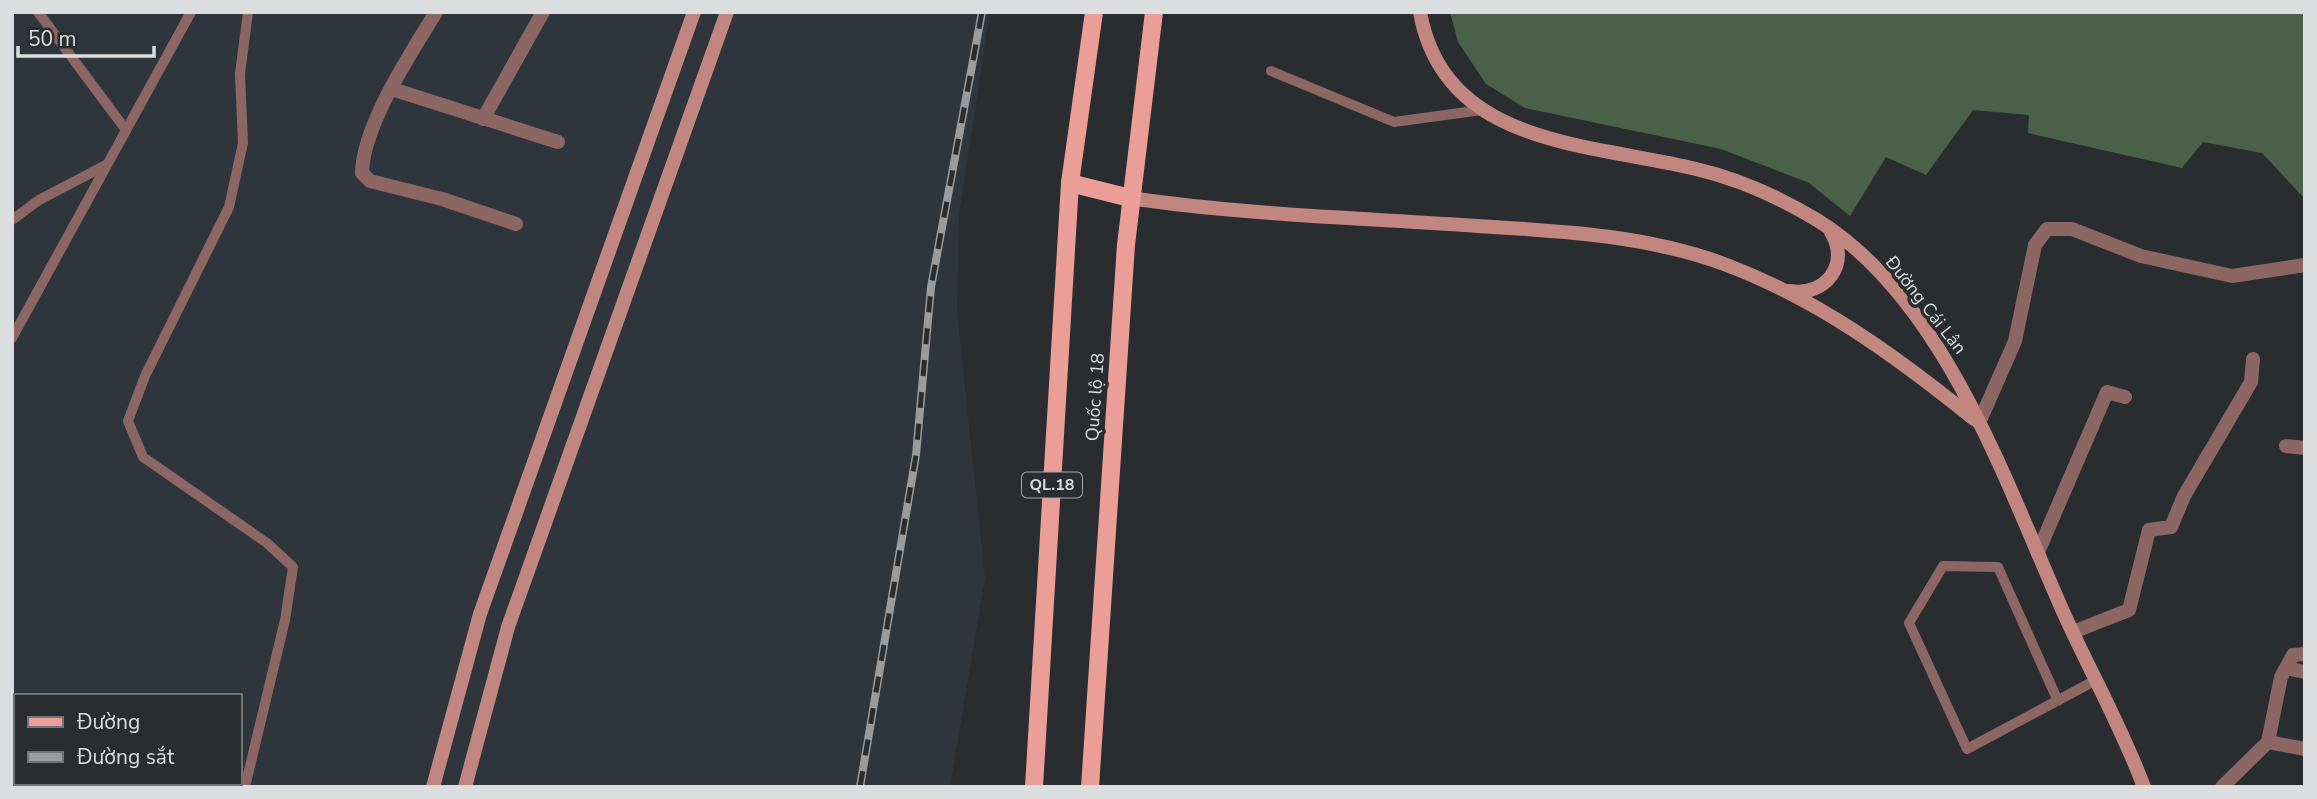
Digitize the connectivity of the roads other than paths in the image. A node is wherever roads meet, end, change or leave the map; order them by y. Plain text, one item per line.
1 (38, 12) edge
2 (191, 12) edge
3 (248, 12) edge
4 (436, 12) edge
5 (543, 12) edge
6 (694, 12) edge
7 (727, 12) edge
8 (1094, 12) edge
9 (1154, 12) edge
10 (1420, 12) edge
11 (1271, 71) dead end
12 (392, 89) junction
13 (1482, 110) junction
14 (483, 118) junction
15 (126, 130) junction
16 (558, 142) dead end
17 (106, 165) junction
18 (1070, 183) junction
19 (1130, 198) junction
20 (12, 220) edge
21 (1820, 222) junction
22 (516, 224) dead end
23 (2305, 265) edge
24 (1778, 288) junction
25 (12, 338) edge
26 (2253, 359) dead end
27 (2125, 397) dead end
28 (1979, 423) junction
29 (2286, 446) dead end
30 (2305, 448) edge
31 (2038, 552) junction
32 (2073, 632) junction
33 (2305, 654) edge
34 (2286, 668) junction
35 (2305, 672) edge
36 (2096, 680) junction
37 (2058, 701) junction
38 (2268, 742) junction
39 (2305, 749) edge
40 (2140, 786) edge
41 (245, 787) edge
42 (433, 787) edge
43 (464, 787) edge
44 (1034, 787) edge
45 (1090, 787) edge
46 (2222, 787) edge

1 - 15 lane
2 - 15 lane
3 - 41 lane
4 - 12 street
5 - 14 street
6 - 42 main road
7 - 43 main road
8 - 18 main road, QL.18
9 - 19 main road, Quốc lộ 18
10 - 13 main road, Đường Cái Lân
11 - 13 lane
12 - 14 street
12 - 22 street
13 - 21 main road, Đường Cái Lân
14 - 16 street
15 - 17 lane
17 - 20 lane
17 - 25 lane
18 - 19 main road
18 - 44 main road, QL.18
19 - 24 main road
19 - 45 main road, Quốc lộ 18
21 - 24 main road
21 - 28 main road, Đường Cái Lân
23 - 28 street
24 - 28 main road
26 - 32 street
27 - 31 street
28 - 31 main road, Đường Cái Lân
29 - 30 street
31 - 32 main road, Đường Cái Lân
32 - 36 main road, Đường Cái Lân
33 - 34 street
34 - 35 street
34 - 38 street
36 - 37 lane
36 - 40 main road, Đường Cái Lân
37 - 37 lane
38 - 39 street
38 - 46 street

